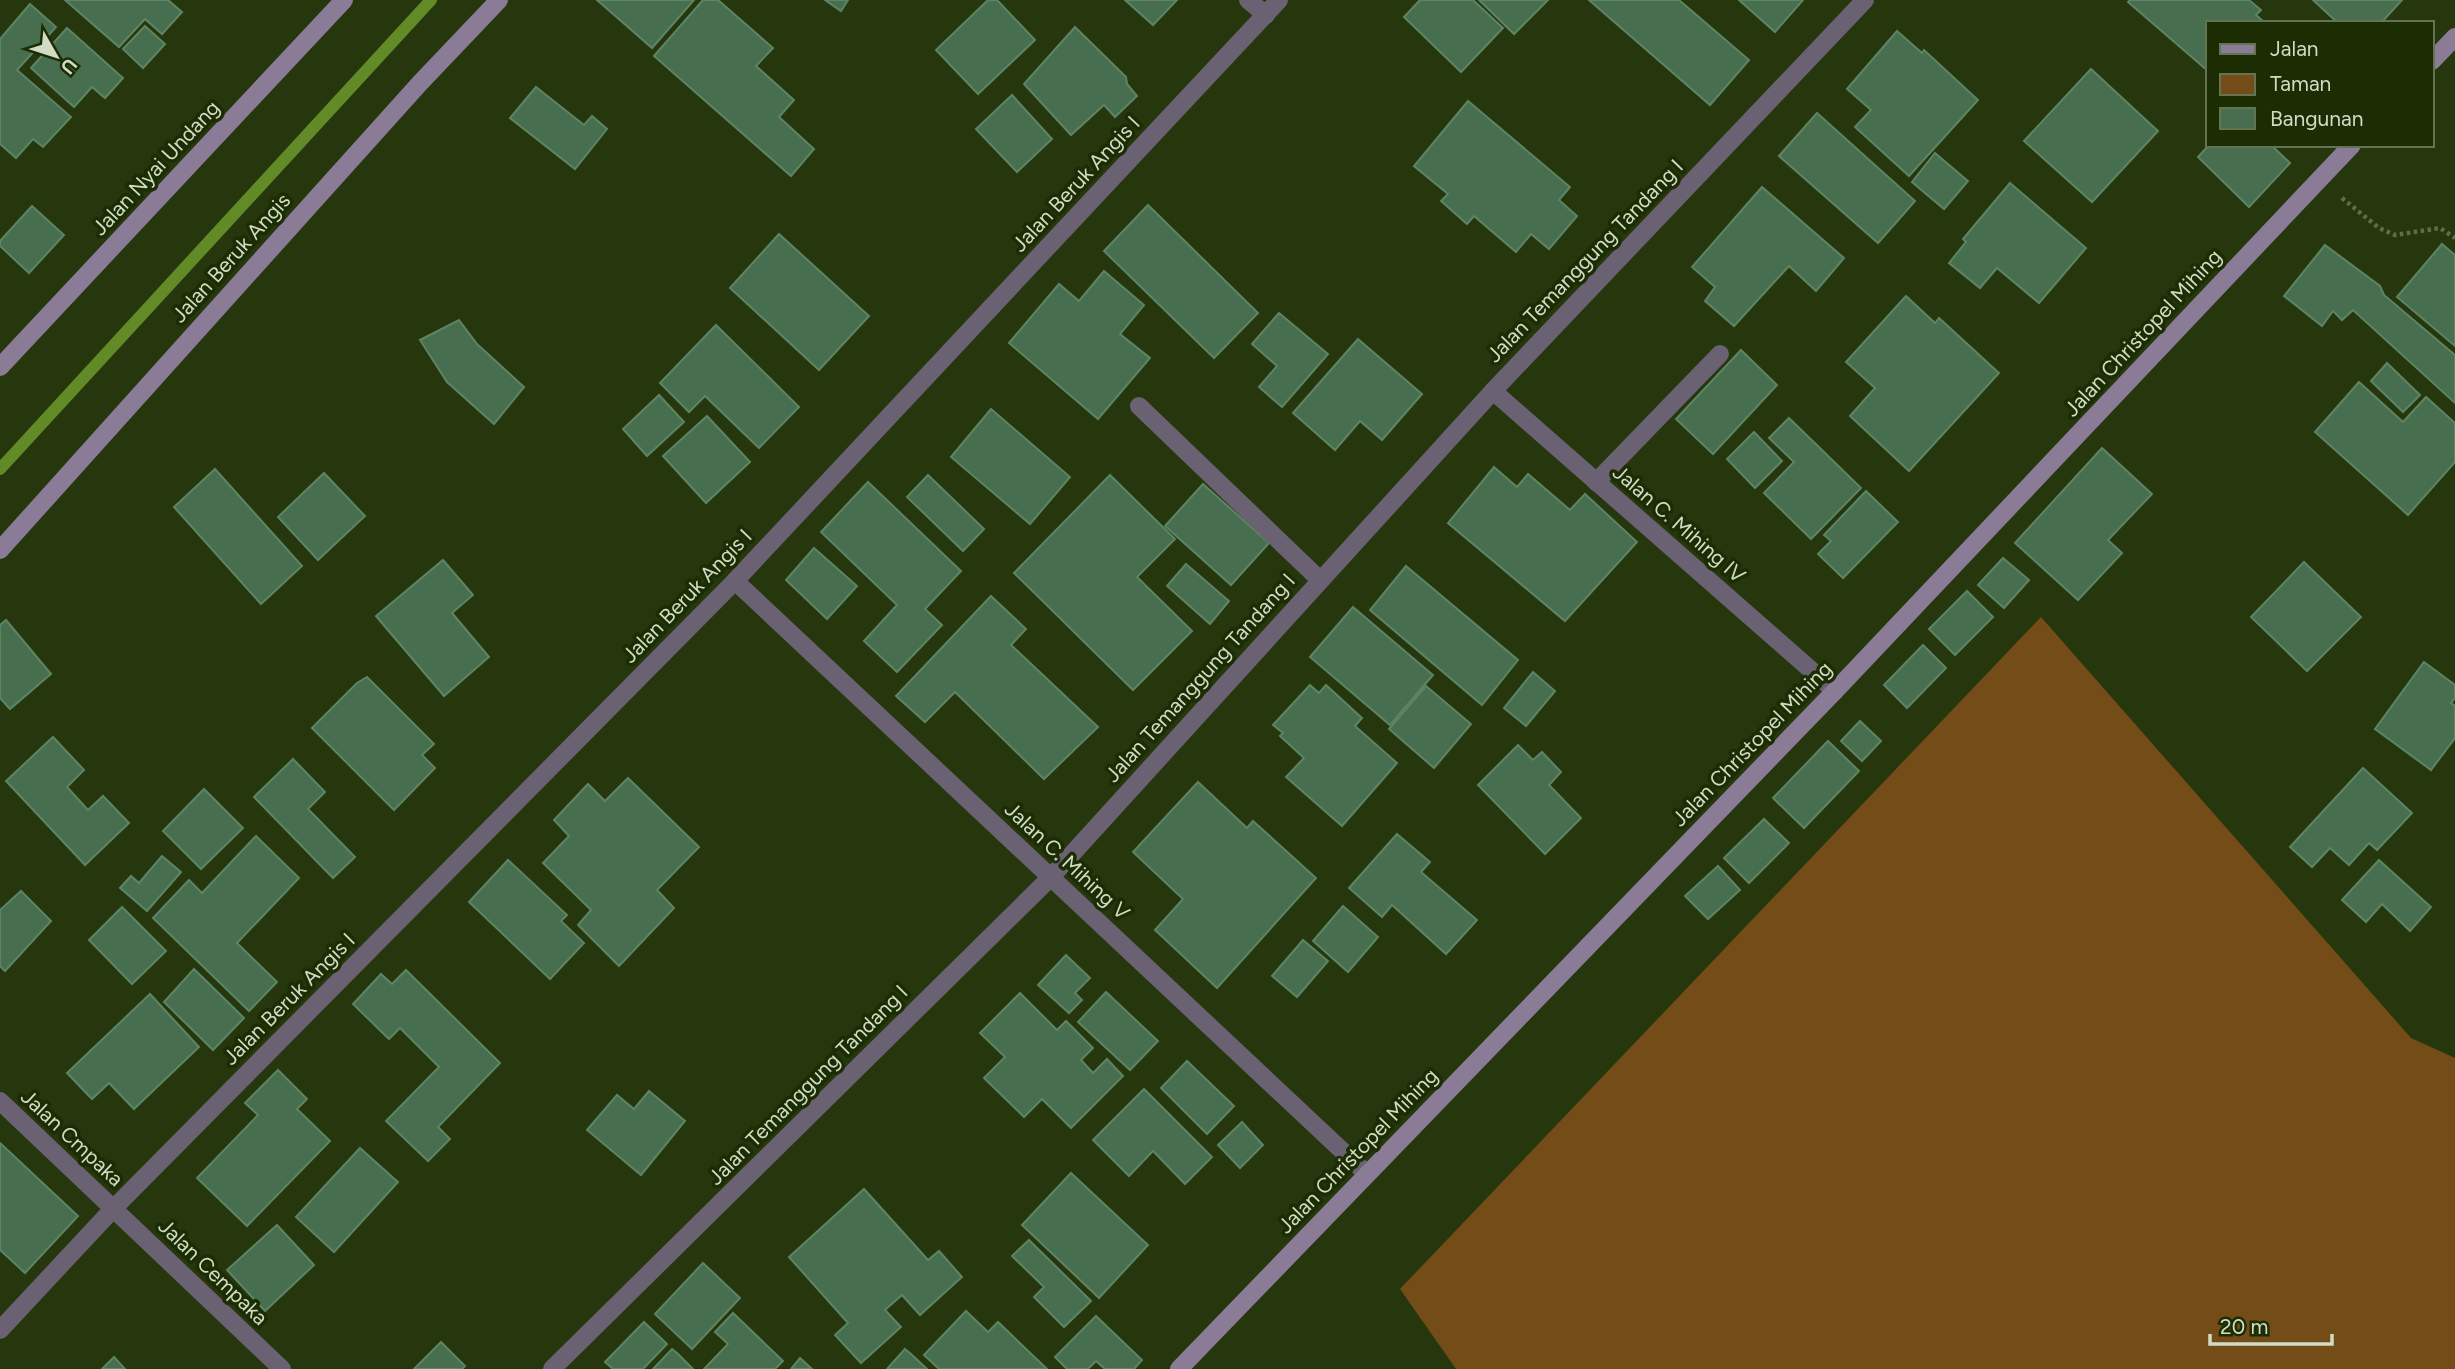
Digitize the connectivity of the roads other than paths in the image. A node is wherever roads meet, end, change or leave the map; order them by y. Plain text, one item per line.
1 (344, 0) edge
2 (499, 0) edge
3 (1248, 0) edge
4 (1279, 0) edge
5 (1865, 0) edge
6 (1266, 15) junction
7 (2455, 37) edge
8 (2434, 59) edge
9 (2350, 147) edge
10 (1720, 354) dead end
11 (0, 368) edge
12 (1493, 391) junction
13 (1139, 407) dead end
14 (1596, 482) junction
15 (0, 550) edge
16 (1319, 579) junction
17 (735, 581) junction
18 (1835, 691) junction
19 (1051, 877) junction
20 (0, 1101) edge
21 (1367, 1174) junction
22 (113, 1209) junction
23 (0, 1331) edge
24 (282, 1369) edge
25 (552, 1369) edge
26 (1179, 1369) edge

1 - 11 street, Jalan Nyai Undang
2 - 15 street, Jalan Beruk Angis
3 - 6 street
4 - 6 street, Jalan Beruk Angis I
5 - 12 street, Jalan Temanggung Tandang I
6 - 17 street, Jalan Beruk Angis I
7 - 8 street
9 - 18 street, Jalan Christopel Mihing
10 - 14 street
12 - 14 street, Jalan C. Mihing IV
12 - 16 street, Jalan Temanggung Tandang I
13 - 16 street
14 - 18 street, Jalan C. Mihing IV
16 - 19 street, Jalan Temanggung Tandang I
17 - 19 street, Jalan C. Mihing V
17 - 22 street, Jalan Beruk Angis I
18 - 21 street, Jalan Christopel Mihing
19 - 21 street, Jalan C. Mihing V
19 - 25 street, Jalan Temanggung Tandang I
20 - 22 street, Jalan Cmpaka
21 - 26 street, Jalan Christopel Mihing
22 - 23 street, Jalan Beruk Angis I
22 - 24 street, Jalan Cempaka

